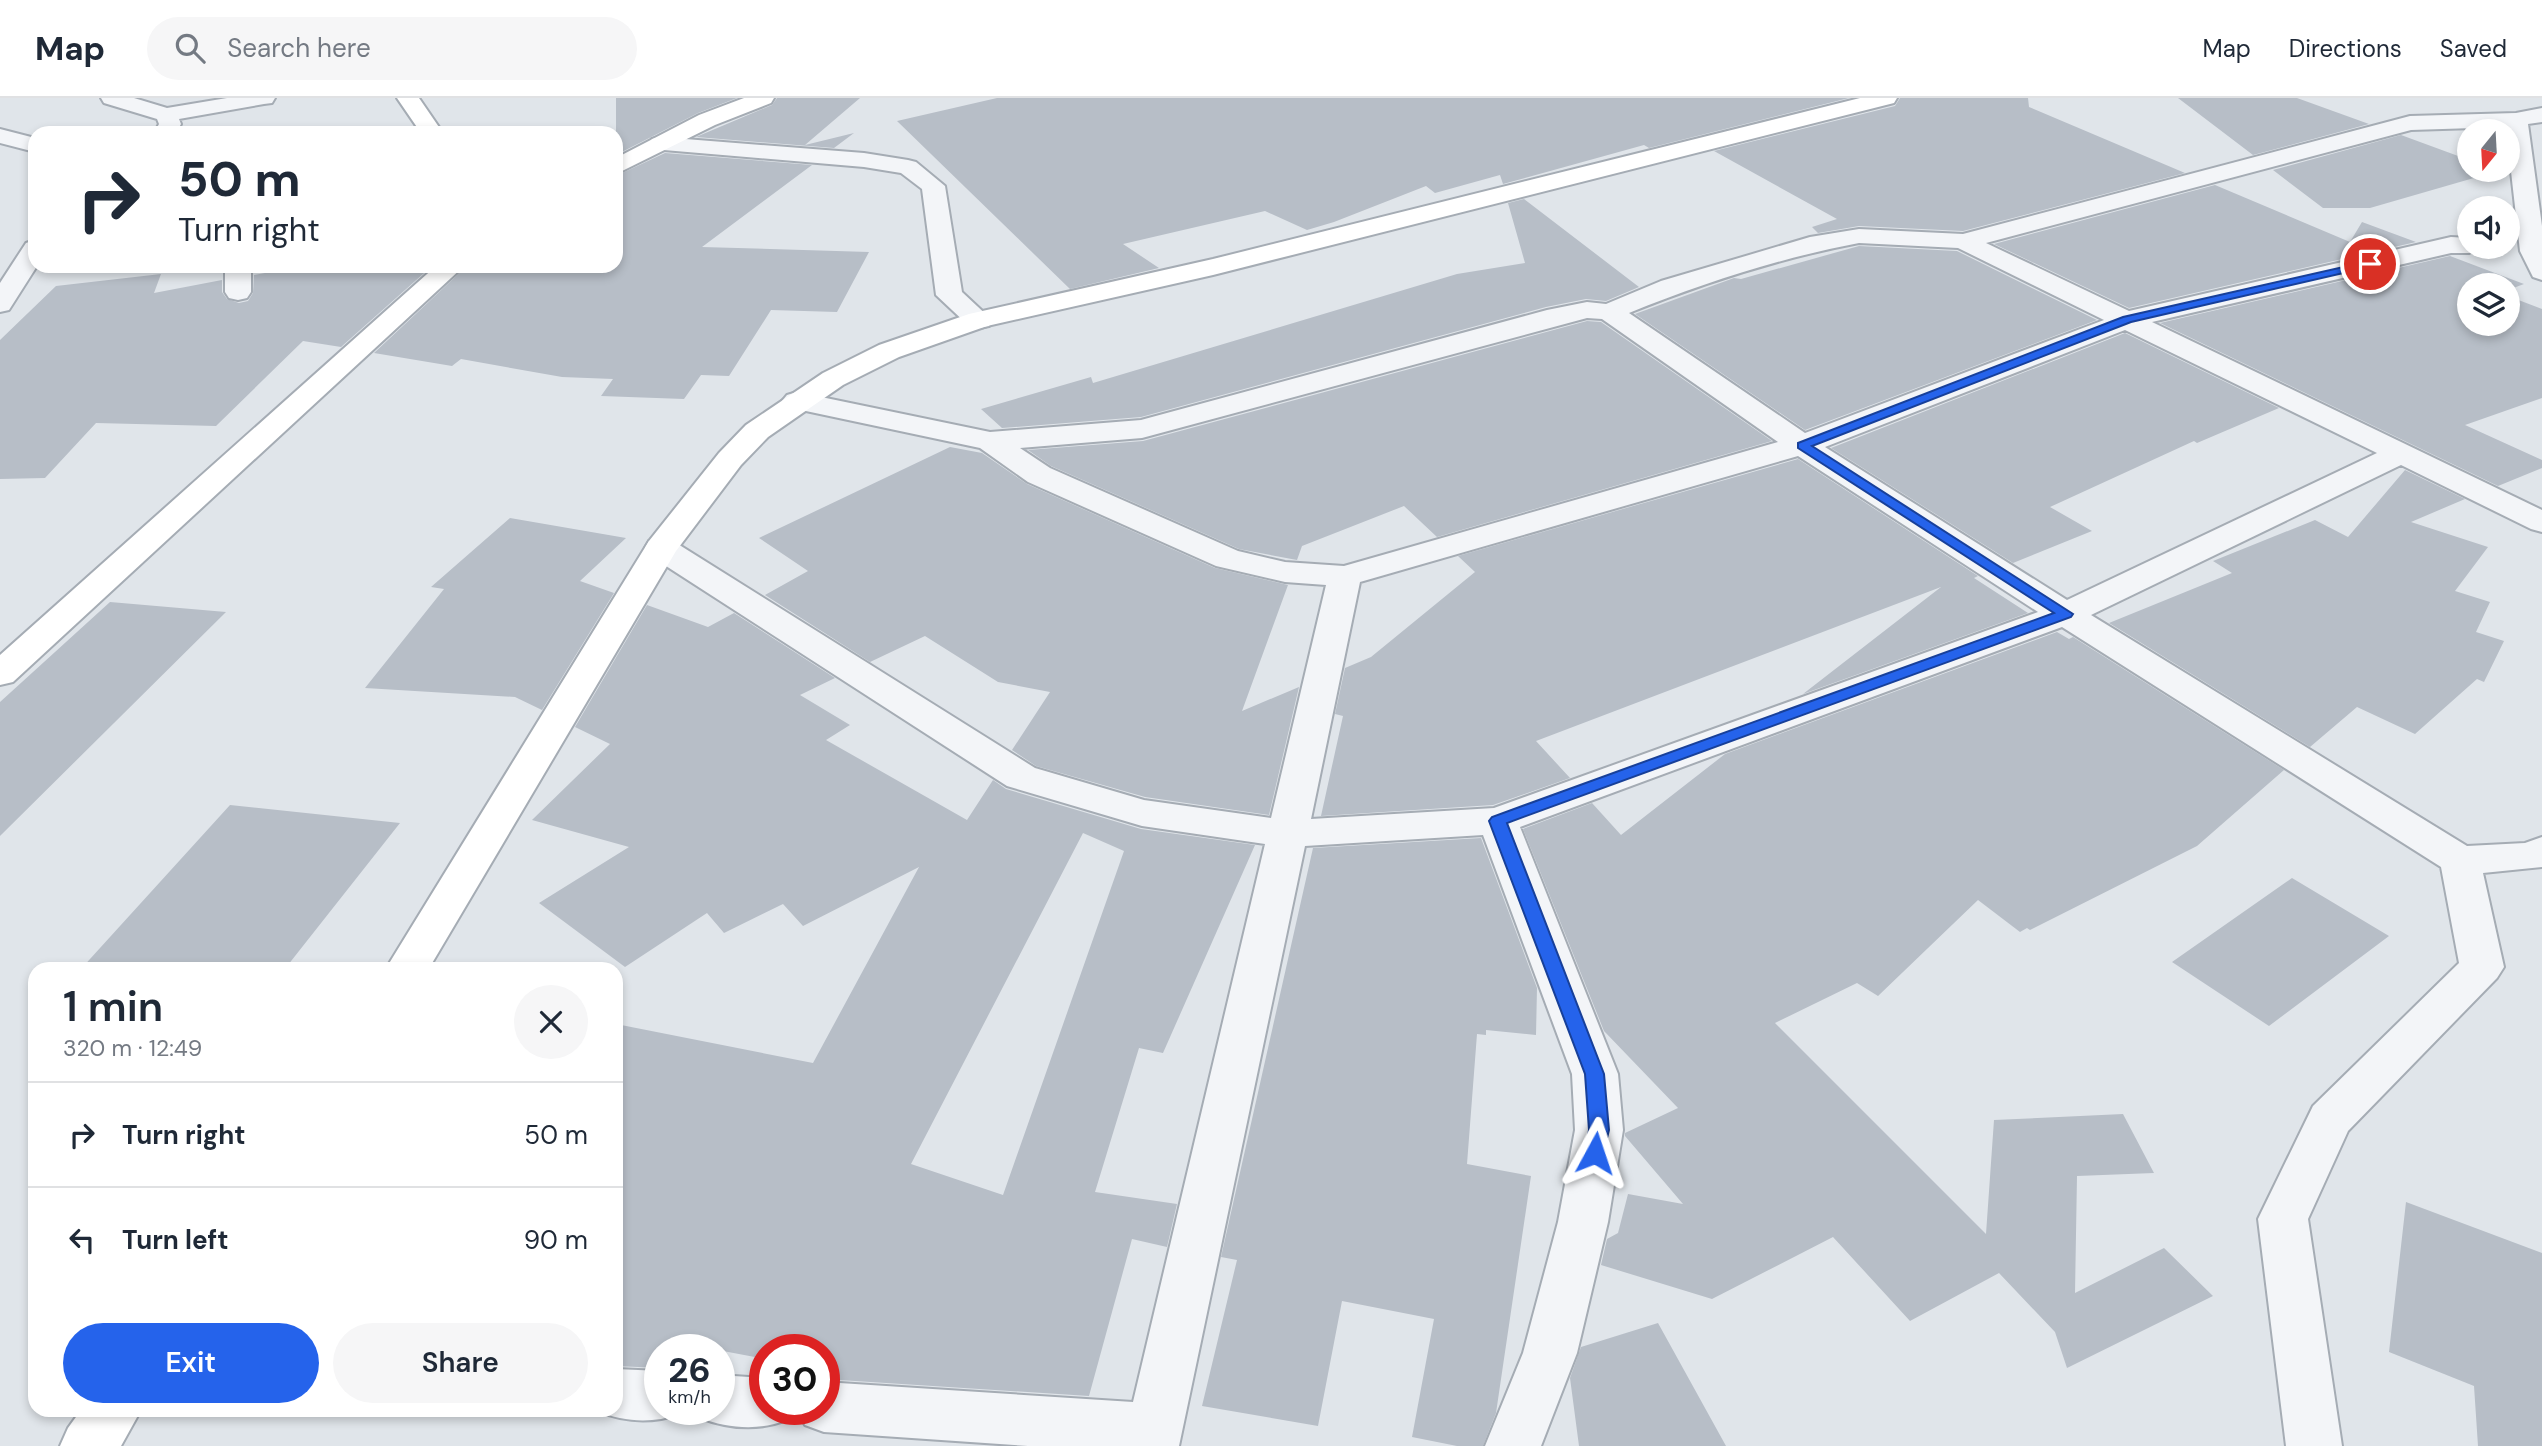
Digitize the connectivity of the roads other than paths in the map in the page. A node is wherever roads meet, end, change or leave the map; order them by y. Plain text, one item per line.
1 (112, 98) edge
2 (264, 98) edge
3 (408, 98) edge
4 (763, 98) edge
5 (1885, 98) edge
6 (2542, 116) edge
7 (2520, 119) edge
8 (2457, 122) edge
9 (166, 124) edge
10 (427, 126) edge
11 (0, 136) edge
12 (28, 143) edge
13 (660, 144) junction
14 (2520, 146) edge
15 (623, 163) edge
16 (1963, 241) junction
17 (2457, 245) edge
18 (2520, 253) edge
19 (28, 259) edge
20 (2538, 261) edge
21 (238, 273) edge
22 (443, 273) edge
23 (238, 292) dead end
24 (0, 304) edge
25 (1609, 312) junction
26 (979, 320) junction
27 (2127, 320) junction
28 (797, 401) junction
29 (990, 441) junction
30 (1802, 445) junction
31 (2400, 454) junction
32 (2542, 522) edge
33 (661, 548) junction
34 (1345, 576) junction
35 (2066, 614) junction
36 (0, 674) edge
37 (1498, 821) junction
38 (1287, 834) junction
39 (2542, 851) edge
40 (2460, 860) junction
41 (411, 962) edge
42 (623, 1394) edge
43 (644, 1395) edge
44 (840, 1409) edge
45 (109, 1417) edge
46 (1152, 1438) edge
47 (88, 1446) edge
48 (1513, 1446) edge
49 (2314, 1446) edge

1 - 9 street
2 - 9 street
3 - 10 street
4 - 13 street
5 - 26 street
6 - 7 street
8 - 16 street
11 - 12 street
13 - 15 street
13 - 26 street
14 - 20 street
16 - 25 street
16 - 27 street
17 - 27 street
18 - 20 street
19 - 24 street
21 - 23 street
22 - 36 street
25 - 29 street
25 - 30 street
26 - 28 street
27 - 30 street
27 - 31 street
28 - 29 street
28 - 33 street
29 - 34 street
30 - 34 street
30 - 35 street
31 - 32 street
31 - 35 street
33 - 38 street
33 - 41 street
34 - 38 street
35 - 37 street
35 - 40 street
37 - 38 street
37 - 48 street
38 - 46 street
39 - 40 street
40 - 49 street
42 - 43 street
44 - 46 street
45 - 47 street

